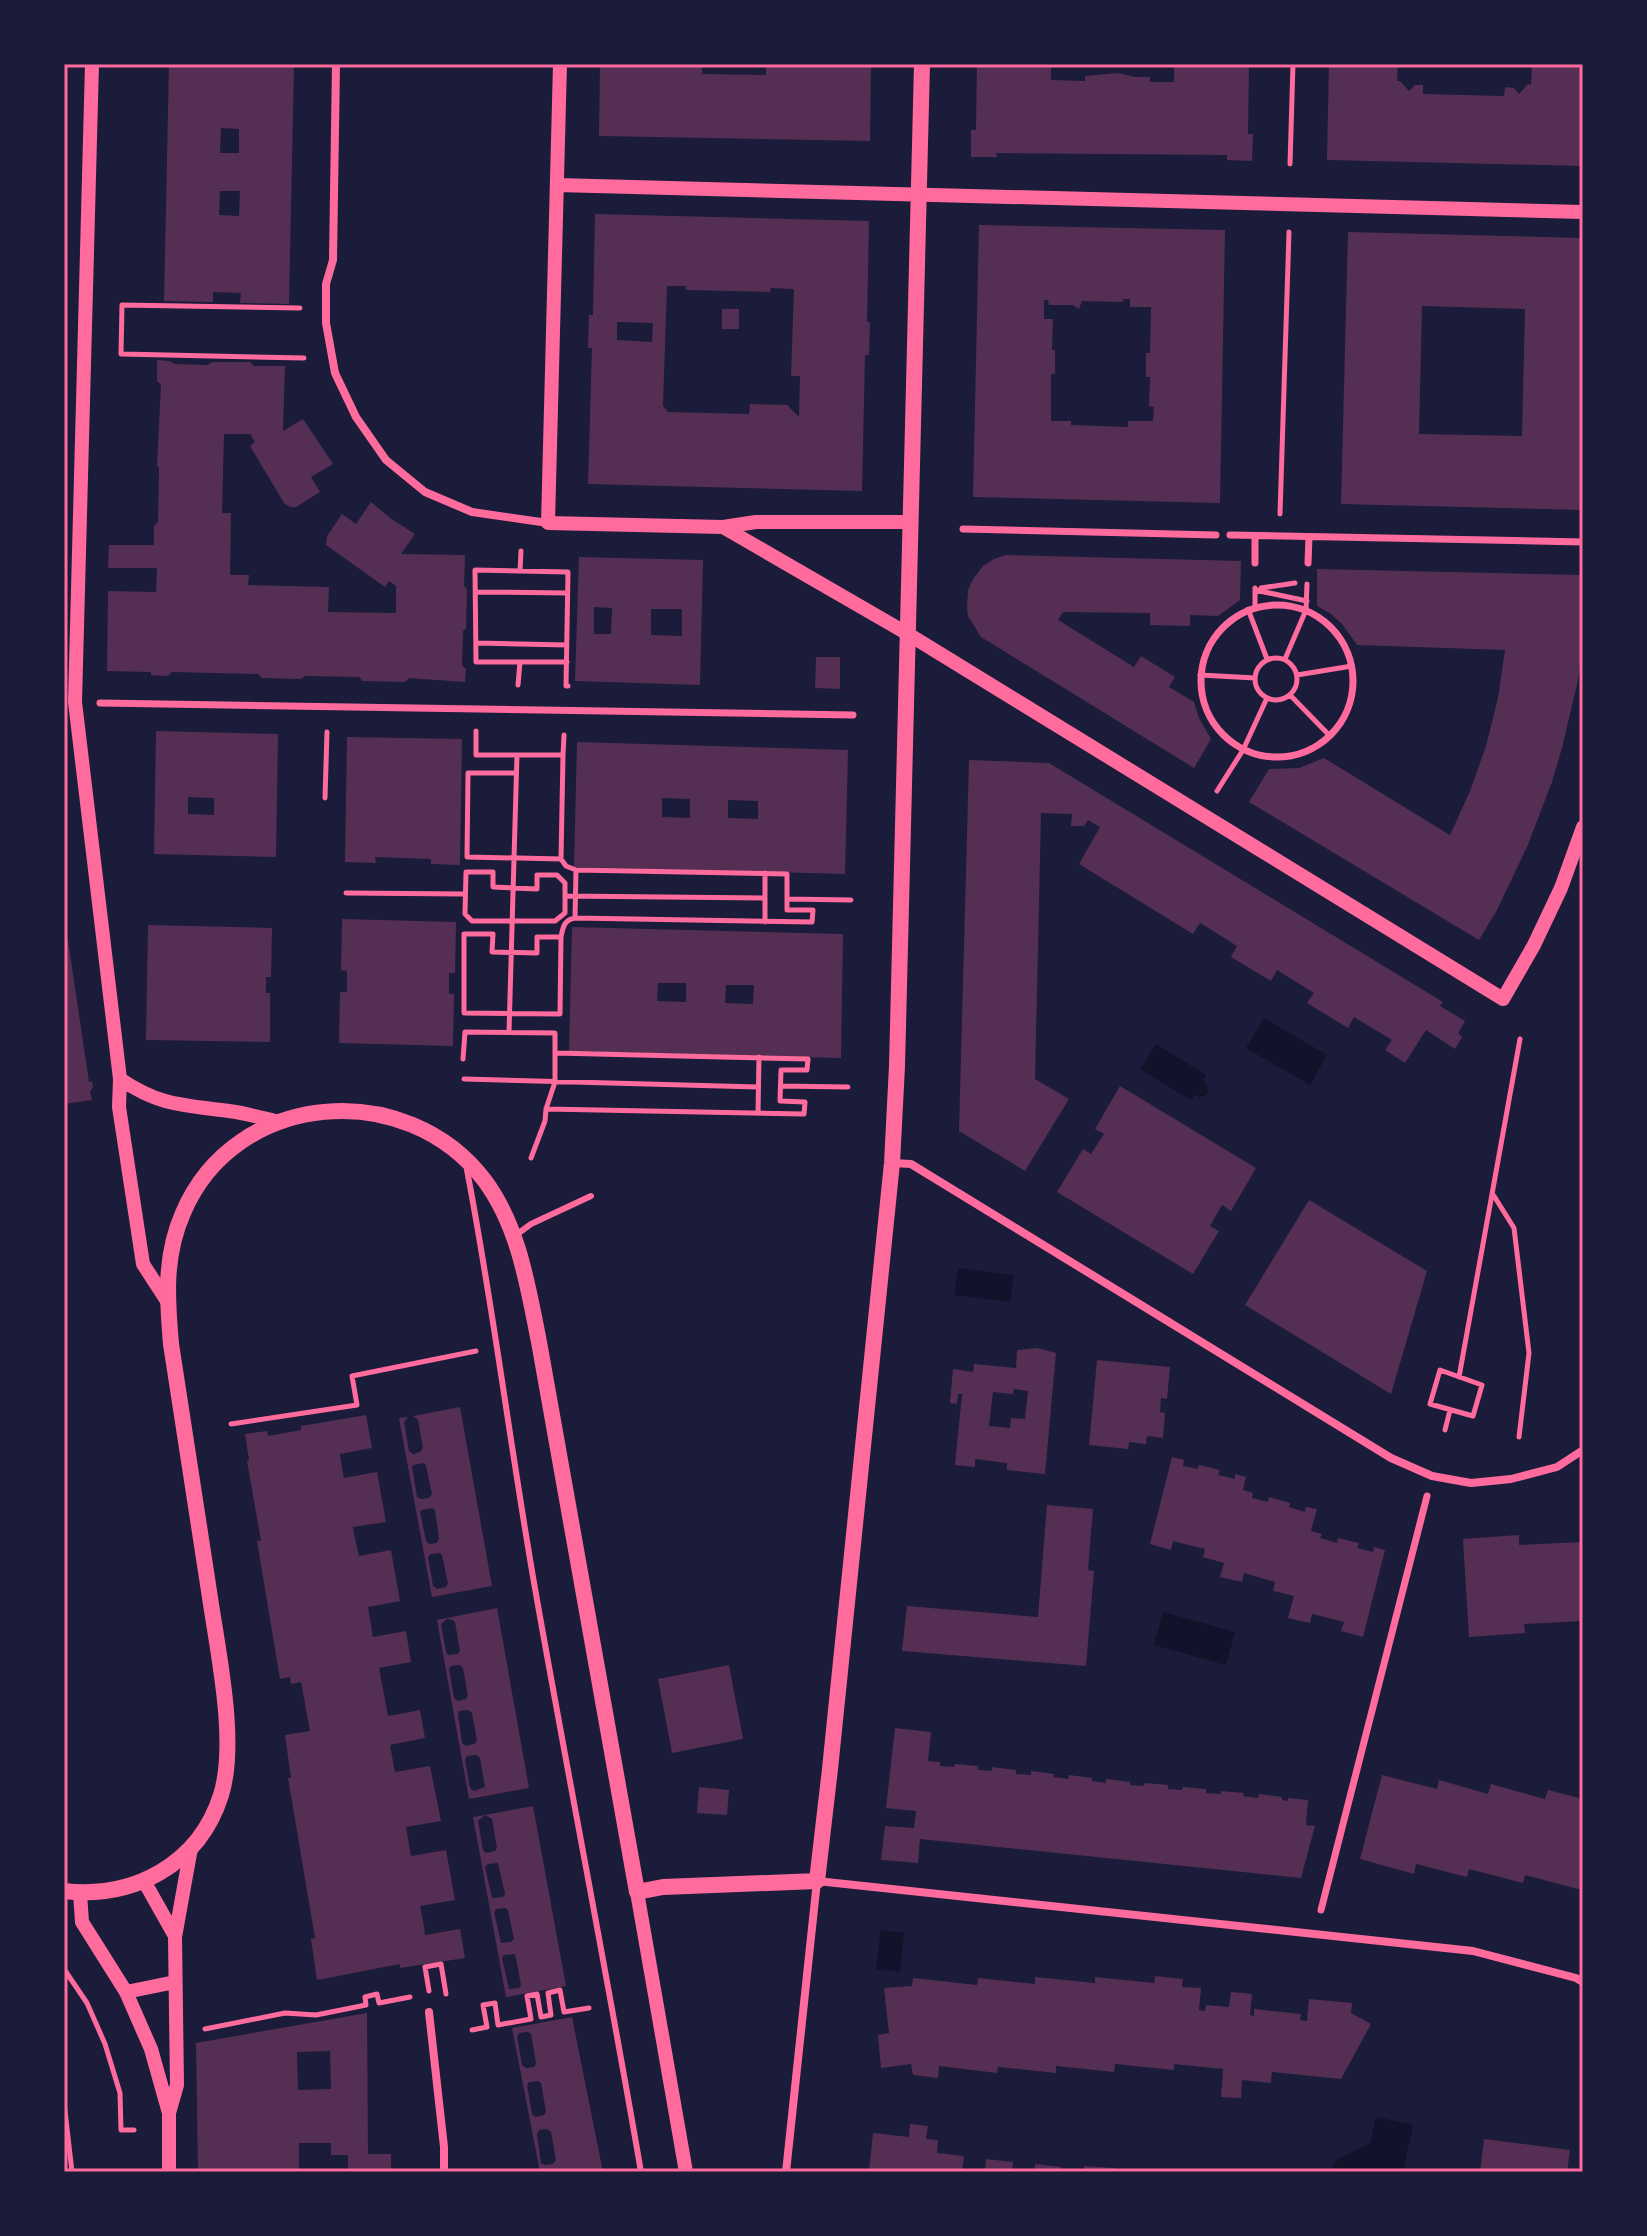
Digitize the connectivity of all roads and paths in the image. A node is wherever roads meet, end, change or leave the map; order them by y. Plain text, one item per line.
1 (92, 64) edge
2 (336, 64) edge
3 (560, 64) edge
4 (922, 64) edge
5 (1293, 64) edge
6 (1290, 164) dead end
7 (557, 185) junction
8 (919, 195) junction
9 (1583, 212) edge
10 (1289, 227) dead end
11 (300, 308) dead end
12 (304, 358) dead end
13 (1281, 489) dead end
14 (910, 522) junction
15 (548, 523) junction
16 (723, 527) junction
17 (963, 529) dead end
18 (1216, 535) dead end
19 (1230, 535) dead end
20 (1255, 536) junction
21 (1309, 537) junction
22 (1583, 542) edge
23 (521, 551) dead end
24 (1255, 563) dead end
25 (1308, 563) dead end
26 (520, 571) junction
27 (1281, 575) dead end
28 (476, 592) junction
29 (567, 593) junction
30 (1307, 601) dead end
31 (1248, 609) junction
32 (1306, 610) junction
33 (908, 634) junction
34 (476, 643) junction
35 (567, 645) junction
36 (1267, 659) junction
37 (1285, 659) junction
38 (520, 662) junction
39 (1352, 666) junction
40 (1200, 675) junction
41 (1297, 675) junction
42 (1255, 678) junction
43 (518, 680) dead end
44 (1290, 695) junction
45 (1267, 698) junction
46 (100, 703) dead end
47 (327, 707) junction
48 (853, 715) dead end
49 (1330, 736) junction
50 (563, 740) dead end
51 (475, 741) dead end
52 (1243, 750) junction
53 (517, 755) junction
54 (563, 755) junction
55 (516, 773) junction
56 (1217, 791) dead end
57 (325, 798) dead end
58 (1583, 827) edge
59 (514, 858) junction
60 (561, 859) junction
61 (576, 870) junction
62 (765, 873) junction
63 (514, 888) junction
64 (346, 893) dead end
65 (465, 894) junction
66 (565, 896) junction
67 (576, 896) junction
68 (765, 898) junction
69 (787, 899) junction
70 (851, 900) dead end
71 (575, 918) junction
72 (513, 921) junction
73 (765, 922) junction
74 (561, 937) junction
75 (512, 953) junction
76 (510, 1013) junction
77 (509, 1032) junction
78 (1520, 1039) dead end
79 (555, 1053) junction
80 (759, 1057) junction
81 (463, 1059) dead end
82 (120, 1079) junction
83 (464, 1079) dead end
84 (555, 1082) junction
85 (781, 1086) junction
86 (758, 1087) junction
87 (848, 1087) dead end
88 (546, 1109) junction
89 (758, 1113) junction
90 (279, 1122) junction
91 (531, 1158) dead end
92 (465, 1159) junction
93 (892, 1163) junction
94 (1494, 1195) junction
95 (591, 1196) dead end
96 (513, 1237) junction
97 (167, 1301) junction
98 (476, 1351) dead end
99 (1459, 1377) junction
100 (1450, 1410) junction
101 (231, 1424) dead end
102 (1445, 1430) dead end
103 (1519, 1437) dead end
104 (1583, 1450) edge
105 (1427, 1496) dead end
106 (191, 1848) junction
107 (144, 1881) junction
108 (817, 1881) junction
109 (72, 1892) edge
110 (637, 1892) junction
111 (1321, 1910) dead end
112 (175, 1937) junction
113 (64, 1969) edge
114 (175, 1982) junction
115 (1583, 1982) edge
116 (126, 1992) junction
117 (447, 1995) dead end
118 (594, 2007) dead end
119 (429, 2012) dead end
120 (472, 2030) dead end
121 (192, 2032) dead end
122 (64, 2102) edge
123 (169, 2113) junction
124 (134, 2130) dead end
125 (72, 2172) edge
126 (169, 2172) edge
127 (444, 2172) edge
128 (641, 2172) edge
129 (686, 2172) edge
130 (786, 2172) edge

1 - 82 street
2 - 15 street
3 - 7 street
4 - 8 main road
5 - 6 path
7 - 8 street
7 - 15 street
8 - 9 street
8 - 14 main road
10 - 13 path
11 - 12 path
14 - 16 street
14 - 33 main road
15 - 16 street
16 - 33 street
17 - 18 street
19 - 20 street
20 - 21 street
20 - 24 street
21 - 22 street
21 - 25 street
23 - 26 path
26 - 28 path
26 - 29 path
27 - 30 path
28 - 29 path
28 - 34 path
29 - 35 path
31 - 32 street
31 - 36 path
31 - 40 street
32 - 37 path
32 - 39 street
33 - 58 street
33 - 93 main road
34 - 35 path
34 - 38 path
35 - 38 path
36 - 37 path
36 - 42 path
37 - 41 path
38 - 43 path
39 - 41 path
39 - 49 street
40 - 42 path
40 - 52 street
41 - 44 path
42 - 45 path
44 - 45 path
44 - 49 path
45 - 52 path
46 - 47 street
47 - 48 street
47 - 57 path
49 - 52 street
50 - 54 path
51 - 53 path
52 - 56 path
53 - 54 path
53 - 55 path
54 - 60 path
55 - 59 path
55 - 59 path
59 - 60 path
59 - 63 path
60 - 61 path
61 - 62 path
61 - 67 path
62 - 68 path
62 - 69 path
63 - 65 path
63 - 66 path
63 - 72 path
64 - 65 path
65 - 72 path
66 - 67 path
66 - 72 path
67 - 68 path
67 - 71 path
68 - 73 path
69 - 70 path
69 - 73 path
71 - 73 path
71 - 74 path
72 - 75 path
74 - 75 path
74 - 76 path
75 - 76 path
75 - 76 path
76 - 77 path
77 - 79 path
77 - 81 path
78 - 94 path
79 - 80 path
79 - 84 path
80 - 85 path
80 - 86 path
82 - 90 street
82 - 97 street
83 - 84 path
84 - 86 path
84 - 88 path
85 - 87 path
85 - 89 path
86 - 89 path
88 - 89 path
88 - 91 path
90 - 92 main road
90 - 97 main road
92 - 96 main road
92 - 128 lane
93 - 104 street
93 - 108 main road
94 - 99 path
94 - 103 path
95 - 96 lane
96 - 110 main road
97 - 106 main road
98 - 101 path
99 - 100 path
99 - 100 path
100 - 102 path
105 - 111 street
106 - 107 main road
106 - 112 street
107 - 109 main road
107 - 112 street
108 - 110 main road
108 - 115 street
108 - 130 street
109 - 116 street
110 - 129 street
112 - 114 street
113 - 124 path
114 - 116 street
114 - 123 street
116 - 123 street
117 - 121 path
118 - 120 path
119 - 127 street
122 - 125 path
123 - 126 street

